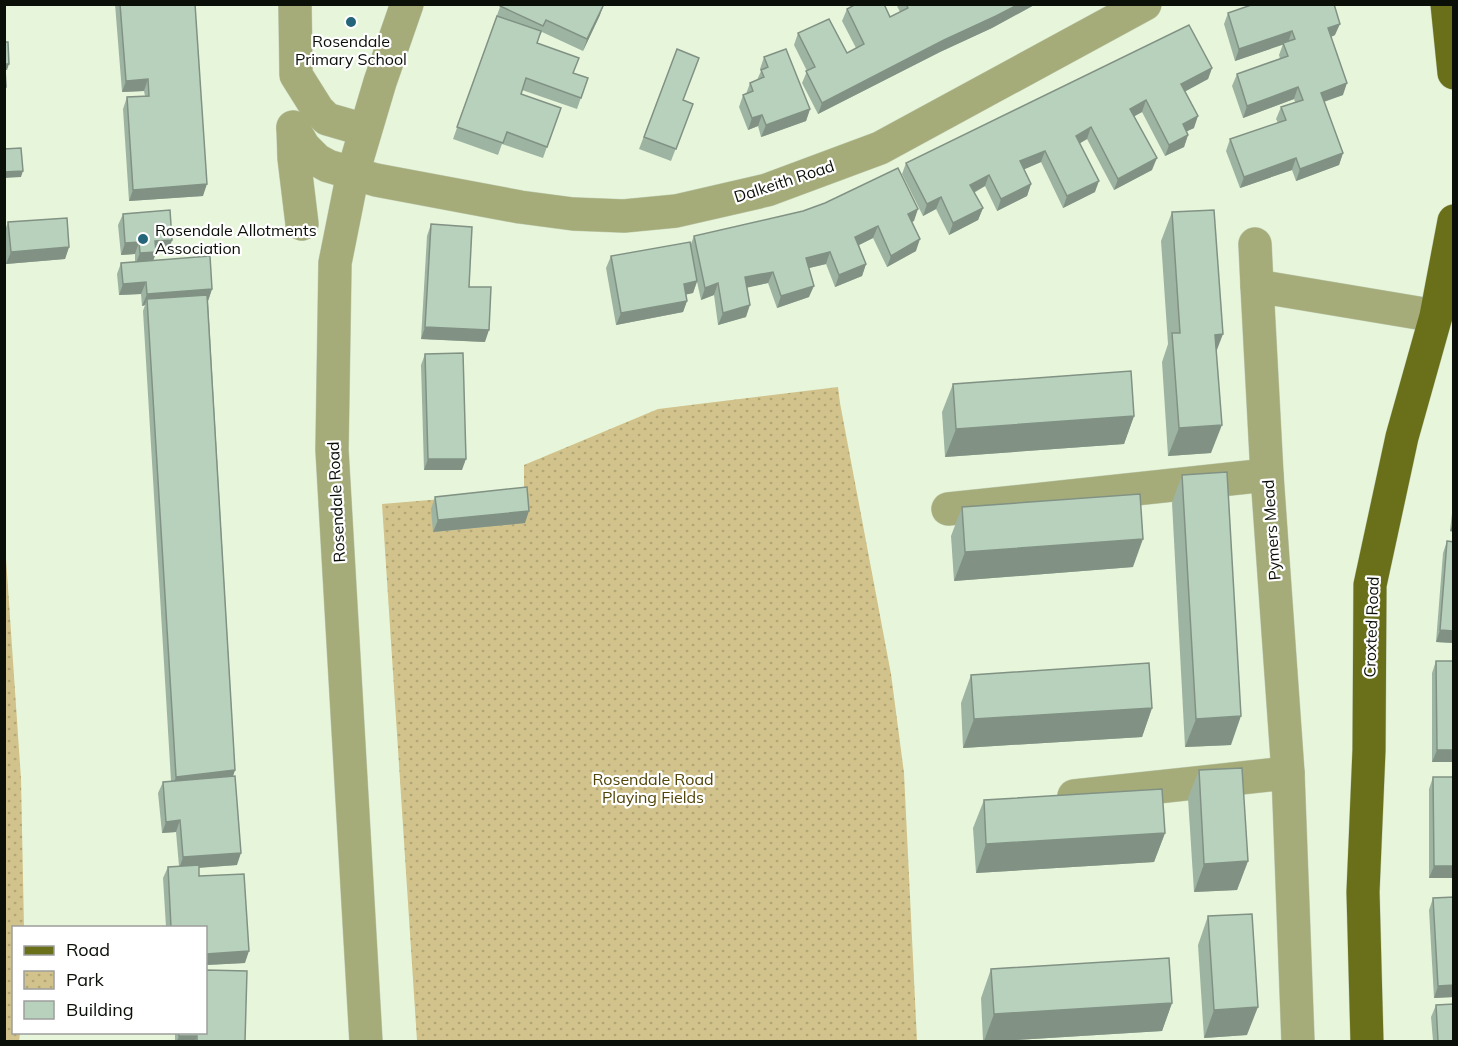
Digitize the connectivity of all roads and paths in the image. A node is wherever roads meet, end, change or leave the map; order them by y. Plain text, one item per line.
1 (295, 4) edge
2 (406, 4) edge
3 (1145, 4) edge
4 (1447, 4) edge
5 (1454, 73) edge
6 (296, 75) junction
7 (293, 128) junction
8 (365, 130) junction
9 (353, 173) junction
10 (1454, 221) edge
11 (302, 224) dead end
12 (1255, 244) dead end
13 (1257, 286) junction
14 (1436, 316) junction
15 (1267, 475) junction
16 (948, 509) dead end
17 (1288, 773) junction
18 (1046, 799) edge
19 (366, 1041) edge
20 (1298, 1041) edge
21 (1367, 1041) edge

1 - 6 street
2 - 8 street, Rosendale Road
3 - 9 street, Dalkeith Road
4 - 5 main road
6 - 7 street
6 - 8 street
7 - 9 street, Dalkeith Road
7 - 11 street
8 - 9 street, Rosendale Road
9 - 19 street, Rosendale Road
10 - 14 main road, Croxted Road
12 - 13 street, Pymers Mead
13 - 14 street
13 - 15 street, Pymers Mead
14 - 21 main road, Croxted Road
15 - 16 street
15 - 17 street, Pymers Mead
17 - 18 street
17 - 20 street, Pymers Mead

